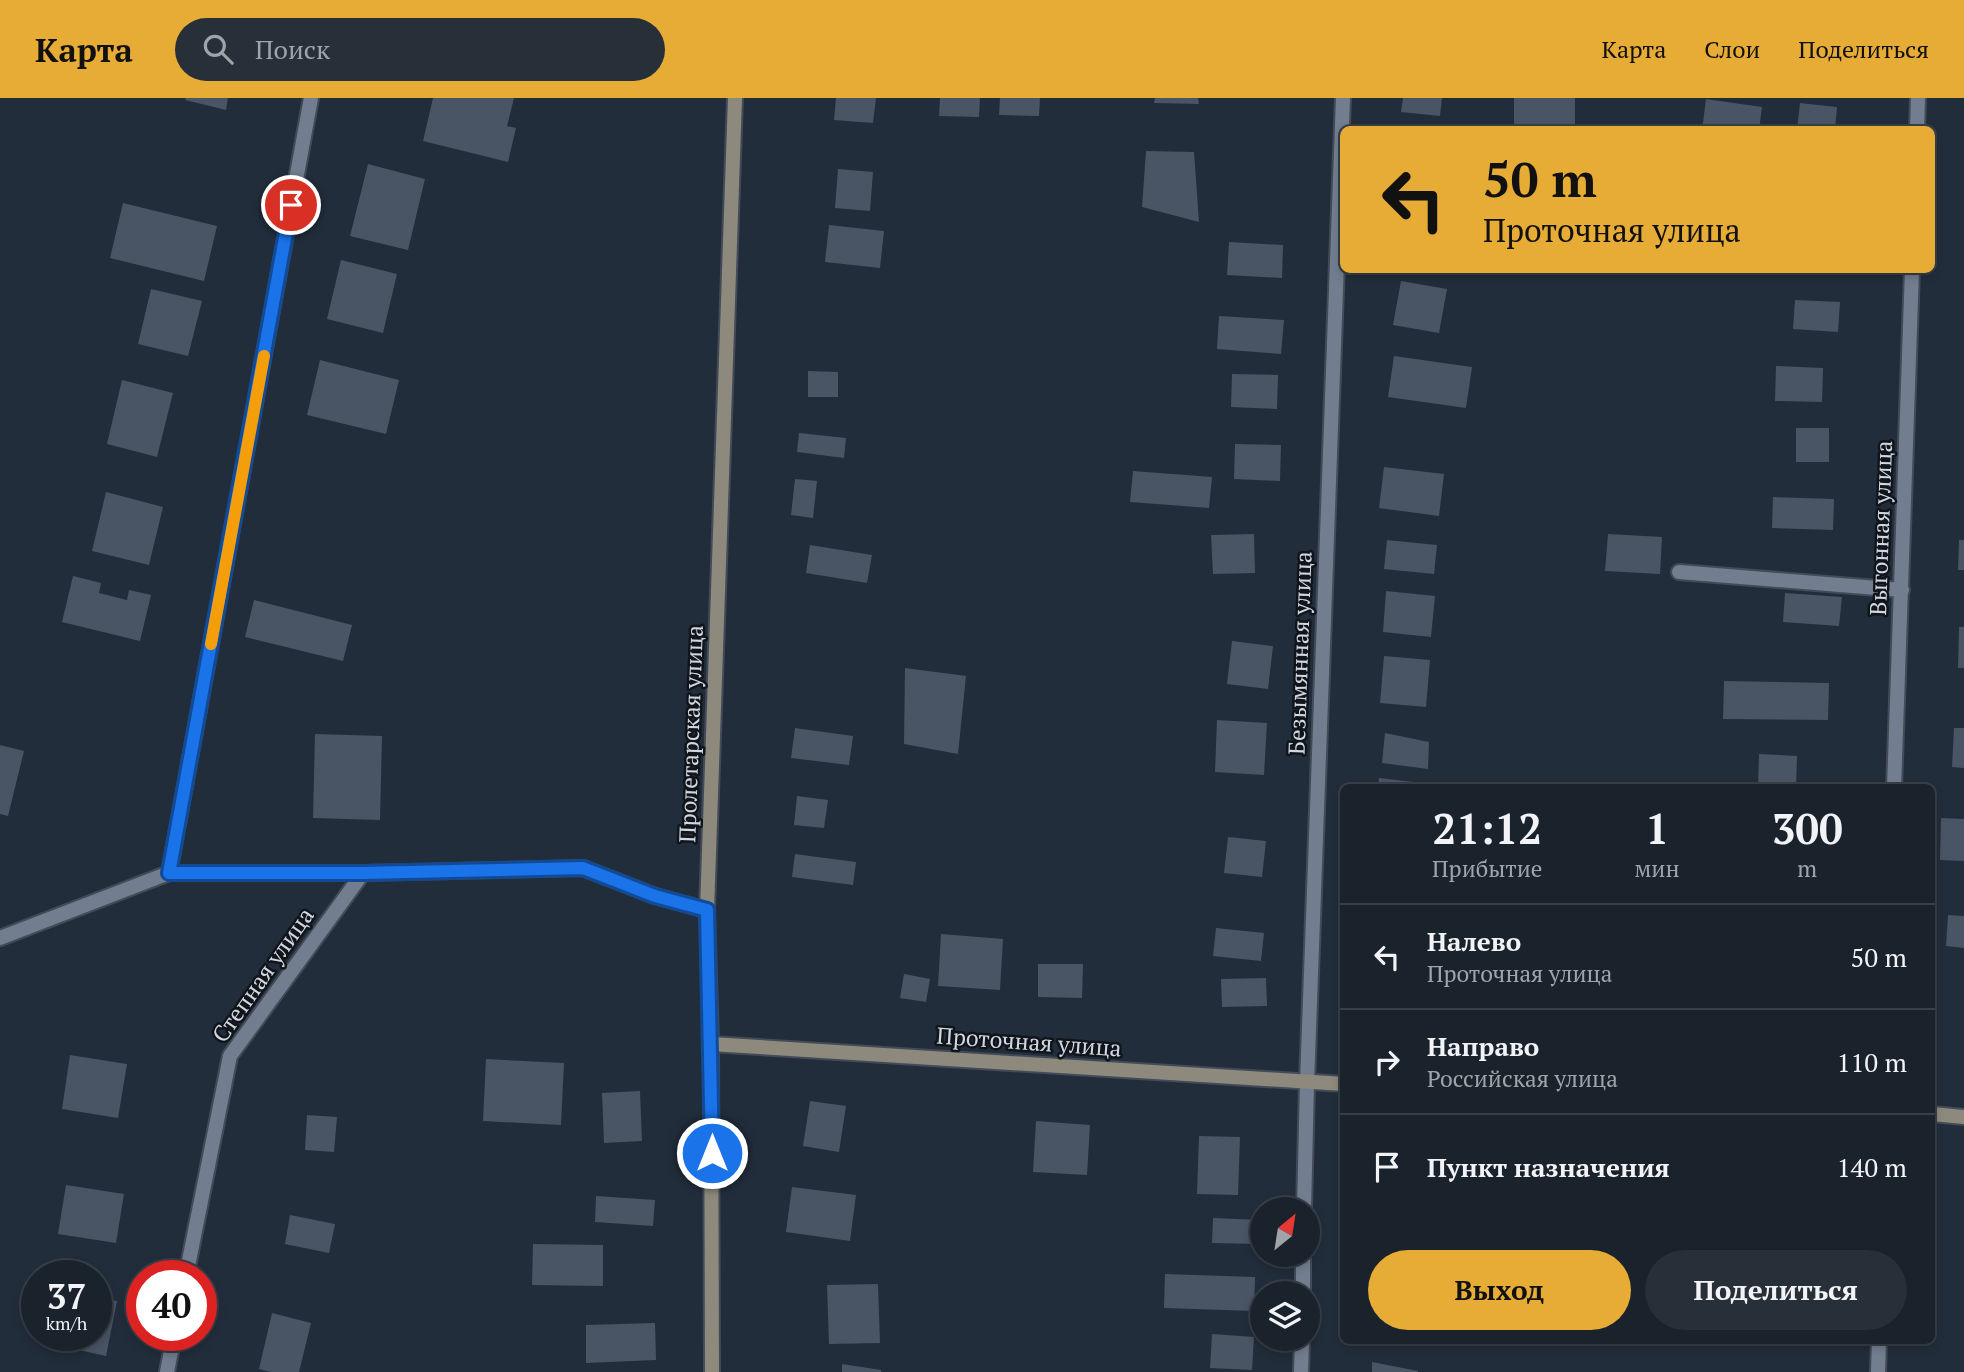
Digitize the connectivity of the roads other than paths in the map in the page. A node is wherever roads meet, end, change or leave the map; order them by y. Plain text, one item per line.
1 (311, 98) edge
2 (735, 98) edge
3 (1343, 98) edge
4 (1918, 98) edge
5 (1342, 126) edge
6 (1917, 126) edge
7 (1340, 180) edge
8 (1912, 273) edge
9 (1679, 572) dead end
10 (1902, 590) junction
11 (1894, 784) edge
12 (169, 873) junction
13 (363, 873) junction
14 (707, 910) junction
15 (0, 938) edge
16 (711, 1044) junction
17 (1307, 1083) junction
18 (1340, 1084) edge
19 (1935, 1114) edge
20 (1964, 1117) edge
21 (1304, 1197) edge
22 (189, 1260) edge
23 (1879, 1344) edge
24 (171, 1351) edge
25 (1302, 1351) edge
26 (167, 1372) edge
27 (712, 1372) edge
28 (1301, 1372) edge
29 (1878, 1372) edge

1 - 12 street
2 - 14 street, Пролетарская улица
3 - 5 street, Безымянная улица
4 - 6 street
7 - 17 street, Безымянная улица
8 - 10 street, Выгонная улица
9 - 10 street
10 - 11 street, Выгонная улица
12 - 13 street
12 - 15 street
13 - 14 street
13 - 22 street, Степная улица
14 - 16 street, Пролетарская улица
16 - 17 street, Проточная улица
16 - 27 street, Пролетарская улица
17 - 18 street, Проточная улица
17 - 21 street, Безымянная улица
19 - 20 street
23 - 29 street
24 - 26 street
25 - 28 street

